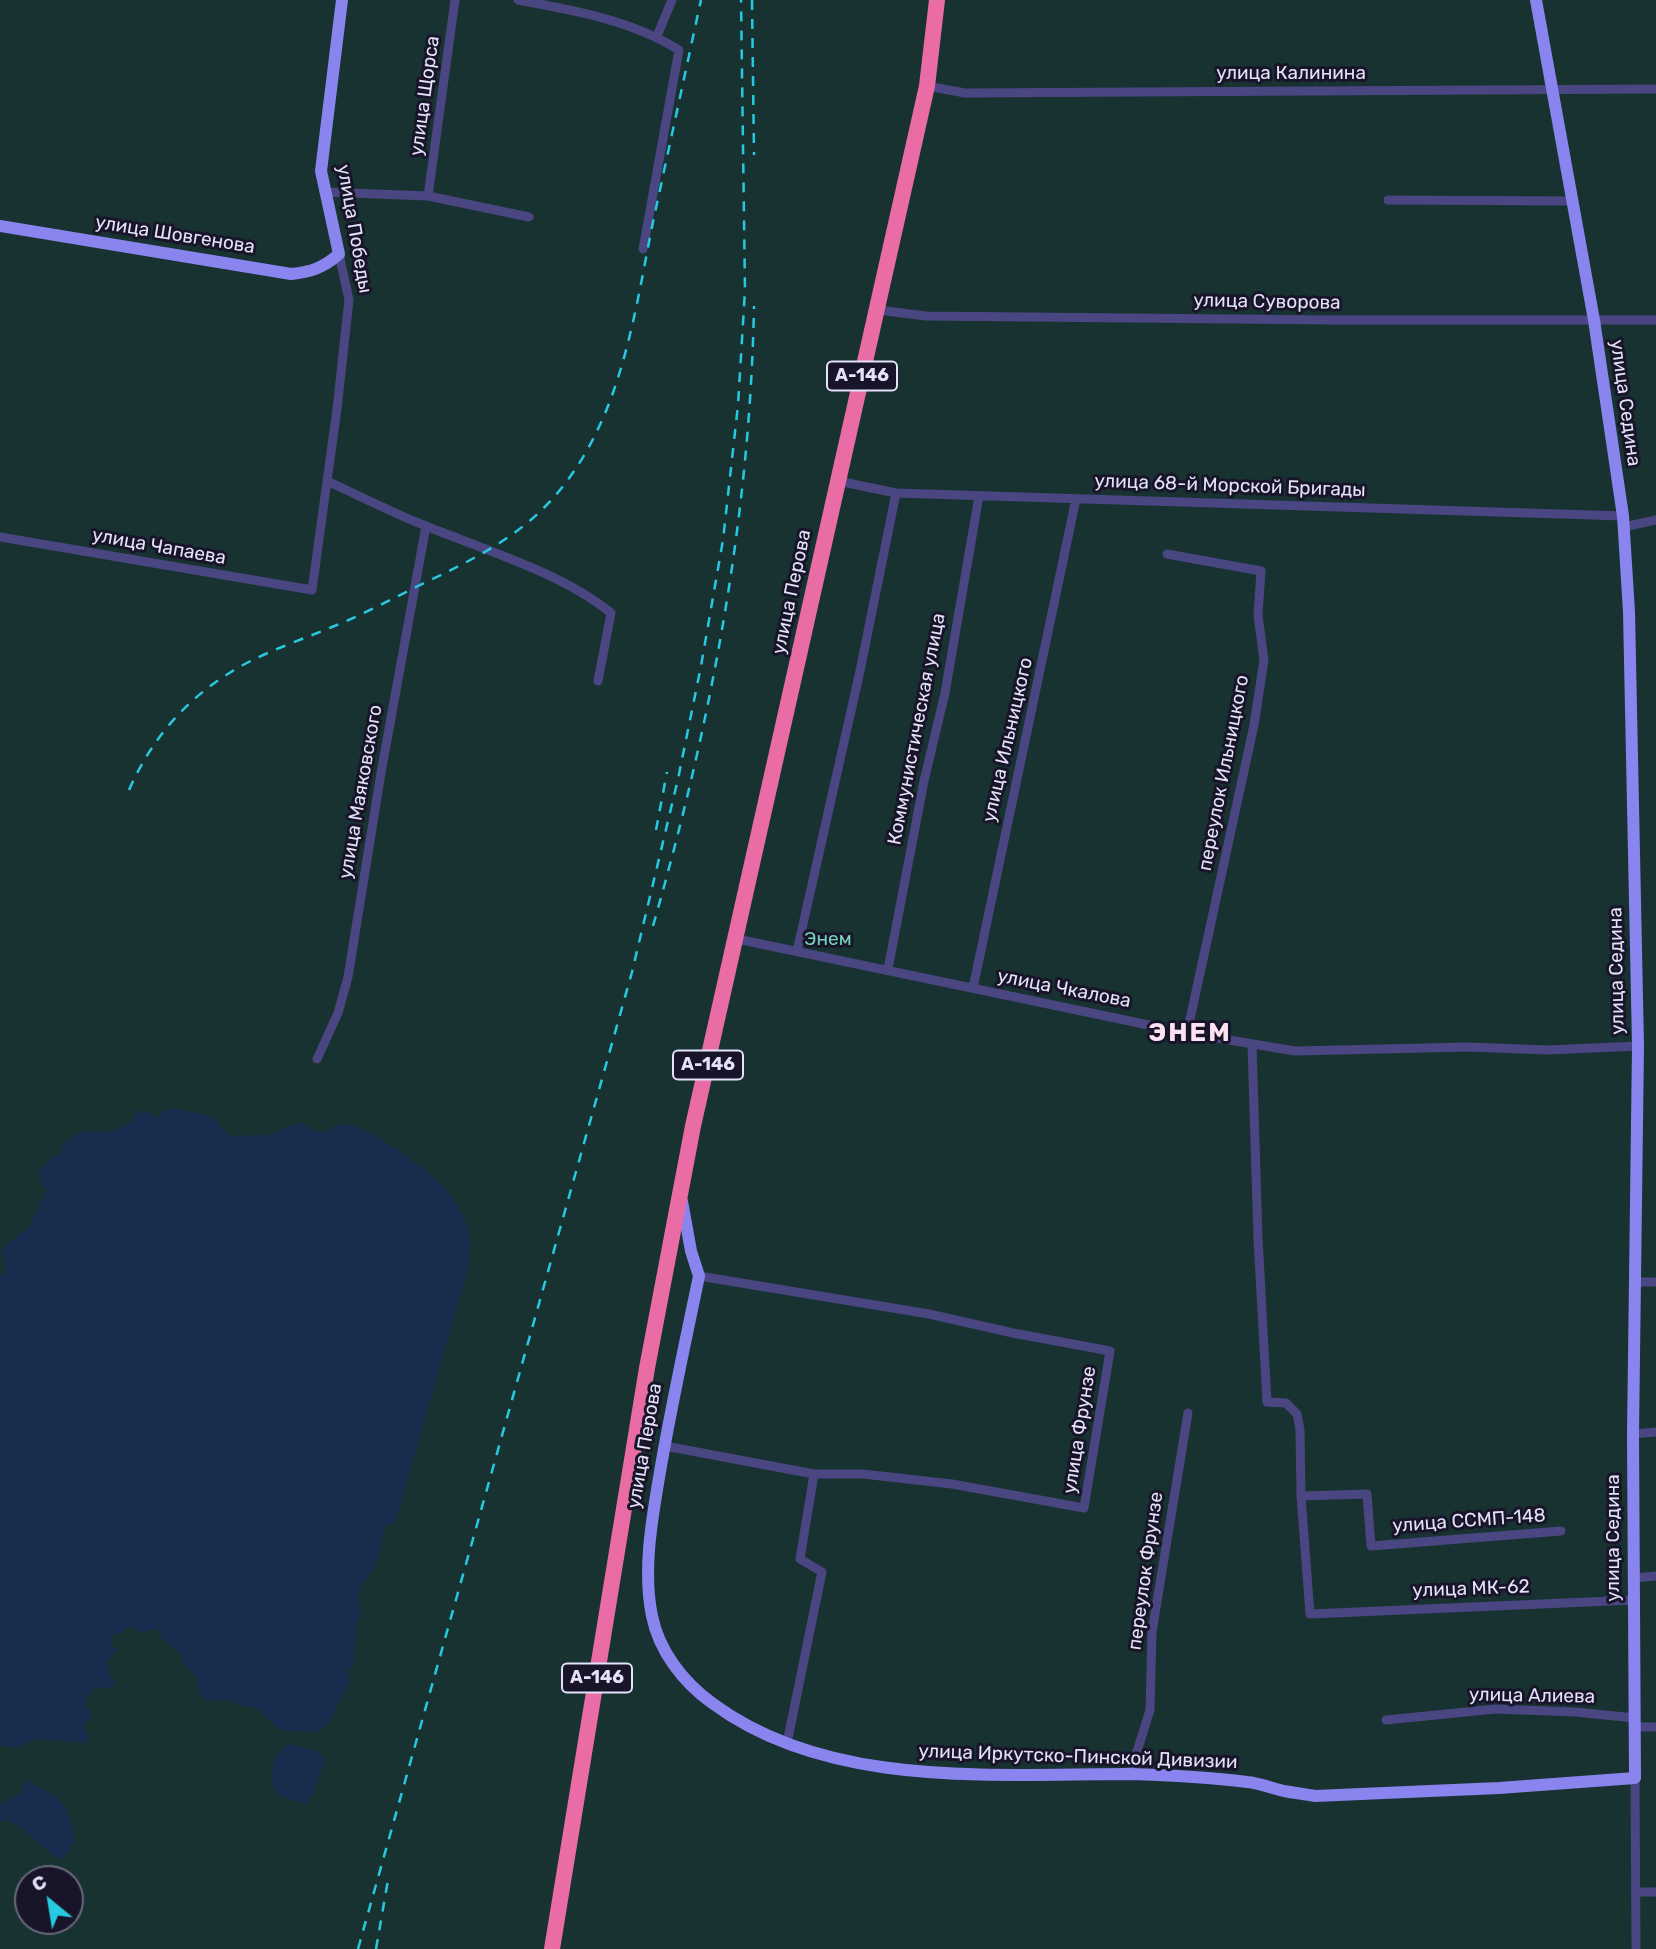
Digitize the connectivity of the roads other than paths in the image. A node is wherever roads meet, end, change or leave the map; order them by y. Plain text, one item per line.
1 (342, 0) edge
2 (455, 0) edge
3 (518, 0) edge
4 (672, 0) edge
5 (937, 0) edge
6 (1536, 0) edge
7 (657, 36) junction
8 (927, 86) junction
9 (1656, 89) edge
10 (1552, 90) junction
11 (324, 192) junction
12 (428, 196) junction
13 (1388, 200) dead end
14 (1572, 201) junction
15 (529, 217) dead end
16 (0, 226) edge
17 (643, 249) dead end
18 (339, 254) junction
19 (878, 310) junction
20 (1594, 320) junction
21 (1656, 320) edge
22 (327, 481) junction
23 (838, 481) junction
24 (896, 494) junction
25 (979, 496) junction
26 (1076, 499) junction
27 (1656, 520) edge
28 (1623, 522) junction
29 (426, 526) junction
30 (0, 537) edge
31 (1167, 554) dead end
32 (312, 590) joint
33 (598, 681) dead end
34 (737, 939) junction
35 (797, 951) junction
36 (888, 969) junction
37 (973, 988) junction
38 (1188, 1033) junction
39 (1252, 1045) junction
40 (1638, 1046) junction
41 (317, 1059) dead end
42 (680, 1191) junction
43 (699, 1276) junction
44 (1634, 1282) junction
45 (1656, 1282) edge
46 (1188, 1413) dead end
47 (1656, 1432) edge
48 (1633, 1434) junction
49 (665, 1446) junction
50 (814, 1474) junction
51 (1301, 1496) junction
52 (1561, 1531) dead end
53 (1656, 1576) edge
54 (1634, 1578) junction
55 (1634, 1600) junction
56 (702, 1696) joint
57 (1386, 1720) dead end
58 (1635, 1722) junction
59 (1656, 1727) edge
60 (787, 1743) junction
61 (1130, 1774) junction
62 (1635, 1778) junction
63 (1636, 1892) junction
64 (1656, 1892) edge
65 (552, 1949) edge
66 (1636, 1949) edge

1 - 11 street, улица Победы
2 - 12 street, улица Щорса
3 - 7 street
4 - 7 street
5 - 8 highway, улица Перова / А-146
6 - 10 street, улица Седина
7 - 17 street
8 - 10 street, улица Калинина
8 - 19 highway, улица Перова / А-146
9 - 10 street, улица Калинина
10 - 14 street, улица Седина
11 - 12 street
11 - 18 street, улица Победы
12 - 15 street
13 - 14 street
14 - 20 street, улица Седина
16 - 18 street, улица Шовгенова
18 - 22 street, улица Победы
19 - 20 street, улица Суворова
19 - 23 highway, улица Перова / А-146
20 - 21 street, улица Суворова
20 - 28 street, улица Седина
22 - 29 street
22 - 32 street, улица Победы
23 - 24 street, улица 68-й Морской Бригады
23 - 34 highway, улица Перова / А-146
24 - 25 street, улица 68-й Морской Бригады
24 - 35 street
25 - 26 street, улица 68-й Морской Бригады
25 - 36 street, Коммунистическая улица
26 - 28 street, улица 68-й Морской Бригады
26 - 37 street, улица Ильницкого
27 - 28 street, улица 68-й Морской Бригады
28 - 40 street, улица Седина
29 - 33 street
29 - 41 street, улица Маяковского
30 - 32 street, улица Чапаева
31 - 38 street, переулок Ильницкого
34 - 35 street, улица Чкалова
34 - 42 highway, улица Перова / А-146
35 - 36 street, улица Чкалова
36 - 37 street, улица Чкалова
37 - 38 street, улица Чкалова
38 - 39 street, улица Чкалова
39 - 40 street, улица Чкалова
39 - 51 street
40 - 44 street, улица Седина
42 - 43 street, улица Перова
42 - 65 highway, улица Перова / А-146
43 - 49 street, улица Перова
43 - 50 street, улица Фрунзе
44 - 45 street
44 - 48 street, улица Седина
46 - 61 street, переулок Фрунзе
47 - 48 street
48 - 54 street, улица Седина
49 - 50 street, улица Фрунзе
49 - 56 street, улица Перова
50 - 60 street
51 - 52 street, улица ССМП-148
51 - 55 street, улица МК-62
53 - 54 street
54 - 55 street, улица Седина
55 - 58 street, улица Седина
56 - 60 street, улица Иркутско-Пинской Дивизии
57 - 58 street, улица Алиева
58 - 59 street, улица Алиева
58 - 62 street, улица Седина
60 - 61 street, улица Иркутско-Пинской Дивизии
61 - 62 street, улица Иркутско-Пинской Дивизии
62 - 63 street, улица Седина
63 - 64 street
63 - 66 street, улица Седина

